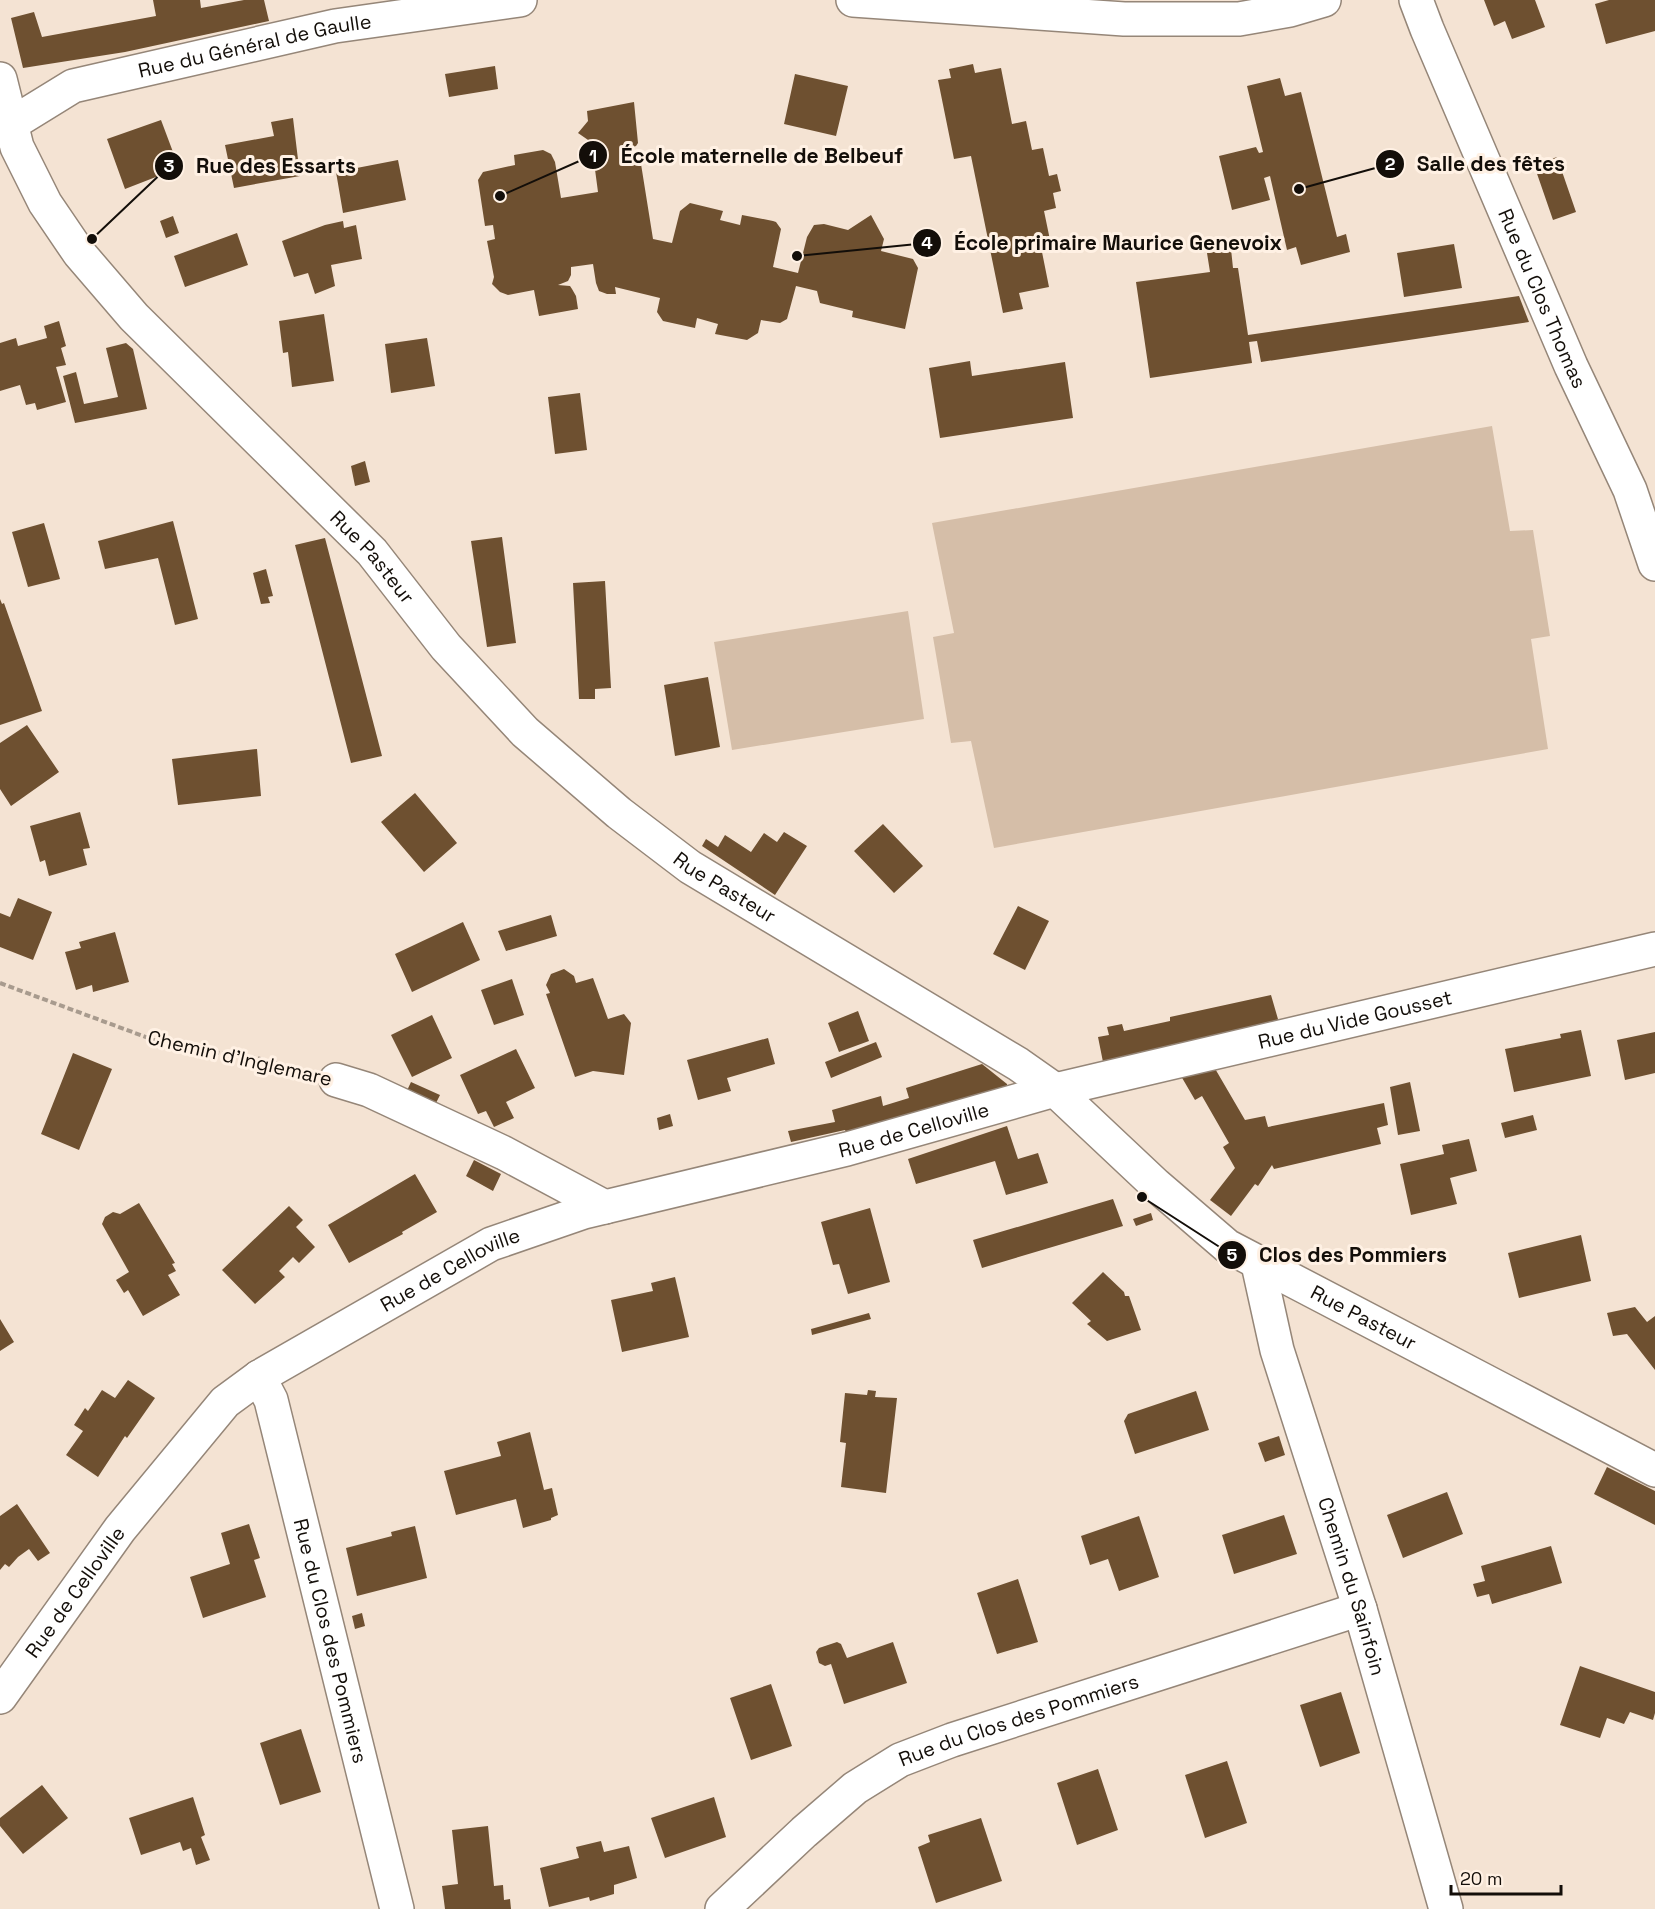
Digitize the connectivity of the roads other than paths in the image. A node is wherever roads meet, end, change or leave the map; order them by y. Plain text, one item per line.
1 (520, 0) edge
2 (854, 0) edge
3 (1324, 0) edge
4 (1416, 0) edge
5 (0, 79) edge
6 (6, 127) edge
7 (1655, 564) edge
8 (1655, 949) edge
9 (336, 1080) road end
10 (1055, 1090) junction
11 (605, 1207) junction
12 (1258, 1264) junction
13 (259, 1377) junction
14 (1655, 1470) edge
15 (1360, 1609) junction
16 (0, 1697) edge
17 (397, 1909) edge
18 (722, 1909) edge
19 (1446, 1909) edge

1 - 6 street, Rue du Général de Gaulle
2 - 3 street
4 - 7 street, Rue du Clos Thomas
5 - 6 street, Rue Pasteur
6 - 10 street, Rue Pasteur
8 - 10 street, Rue du Vide Gousset
9 - 11 street, Chemin d'Inglemare
10 - 11 street, Rue de Celloville
10 - 12 street, Rue Pasteur
11 - 13 street, Rue de Celloville
12 - 14 street, Rue Pasteur
12 - 15 street, Chemin du Sainfoin
13 - 16 street, Rue de Celloville
13 - 17 street, Rue du Clos des Pommiers
15 - 18 street, Rue du Clos des Pommiers
15 - 19 street, Chemin du Sainfoin

